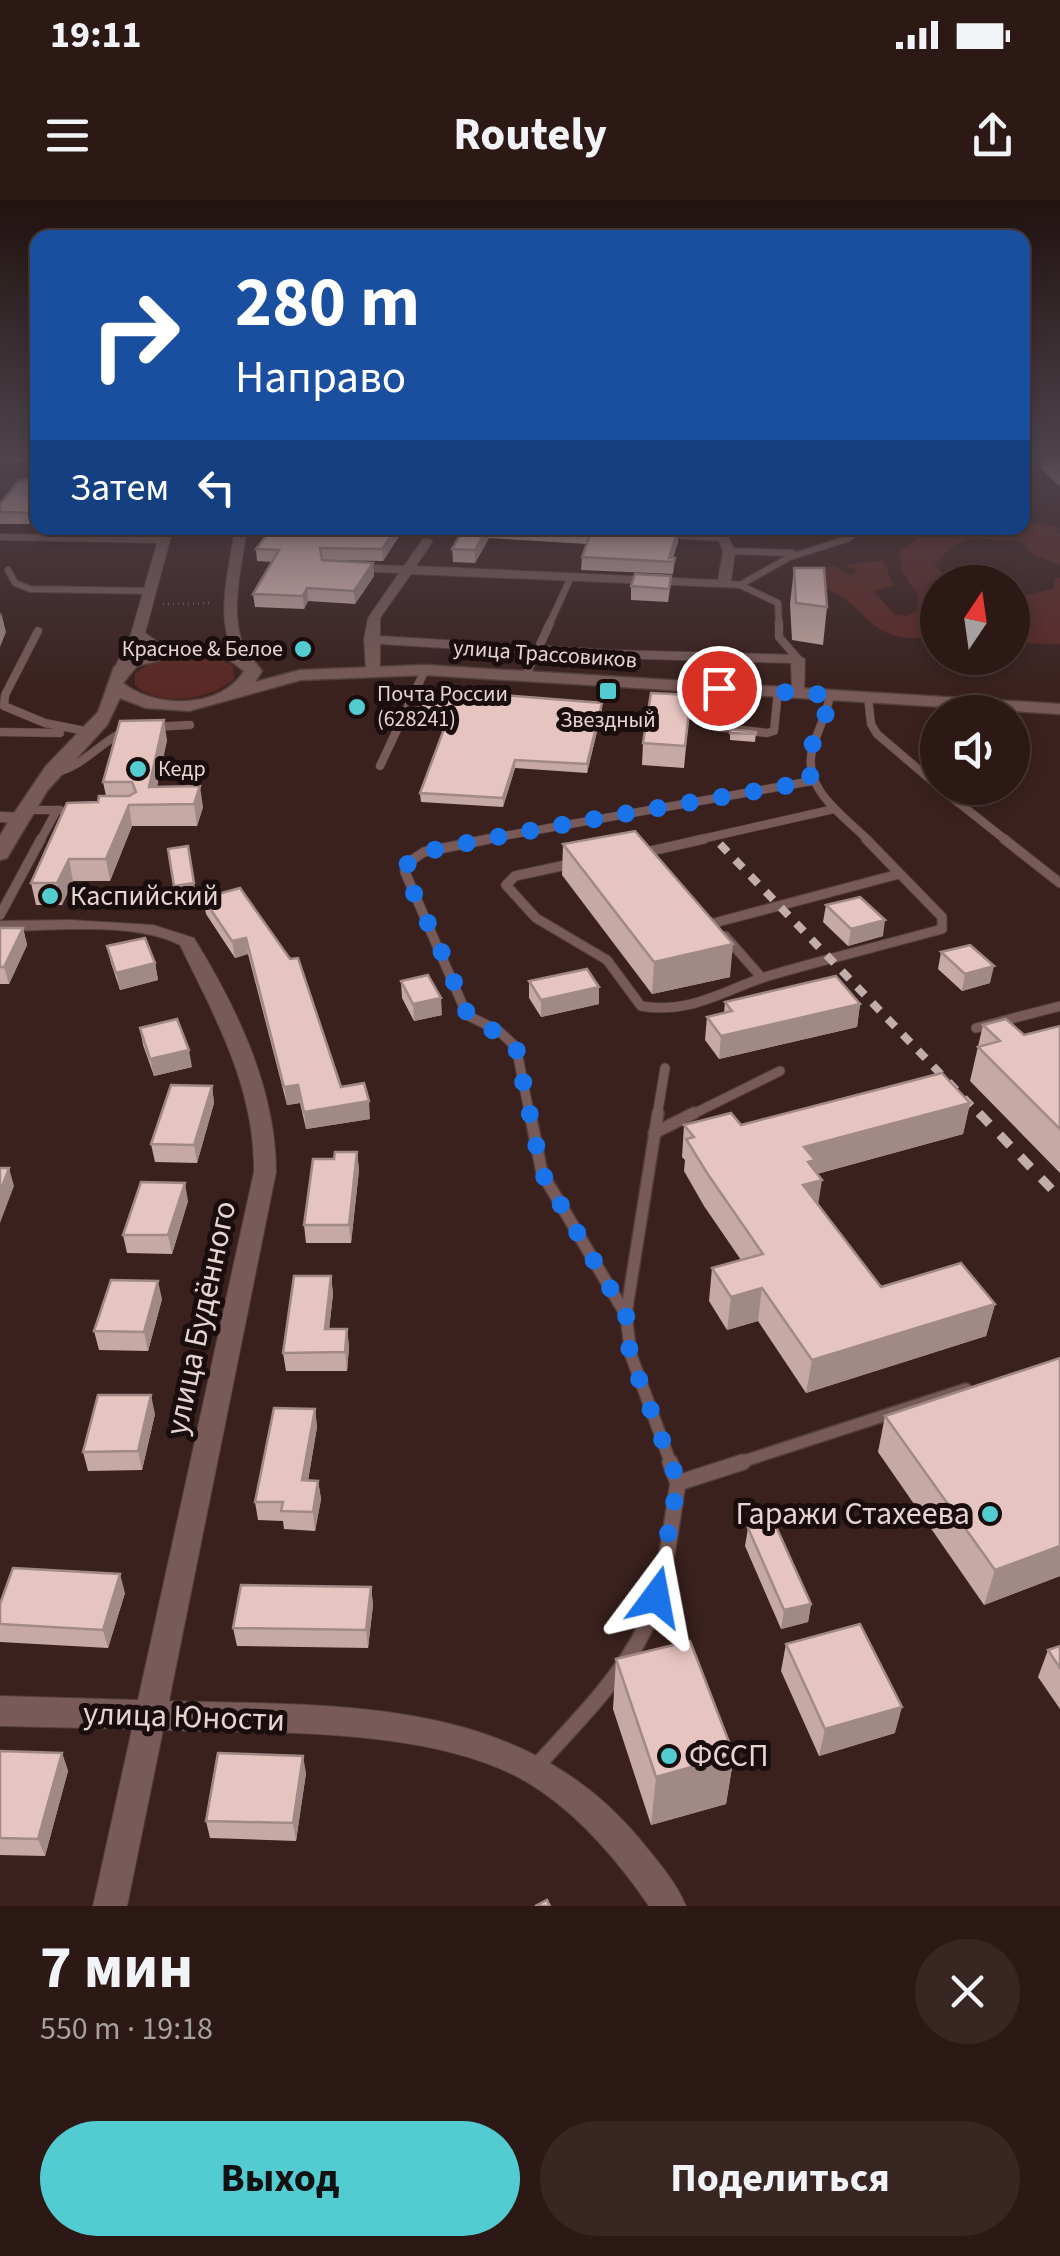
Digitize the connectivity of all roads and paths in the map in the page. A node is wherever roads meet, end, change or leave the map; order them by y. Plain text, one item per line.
1 (83, 535) edge
2 (166, 535) edge
3 (240, 535) edge
4 (670, 535) edge
5 (852, 535) edge
6 (0, 536) edge
7 (724, 539) edge
8 (428, 541) dead end
9 (804, 552) junction
10 (328, 566) edge
11 (8, 570) dead end
12 (409, 570) junction
13 (570, 579) junction
14 (724, 584) junction
15 (740, 585) junction
16 (786, 597) dead end
17 (148, 598) junction
18 (233, 602) junction
19 (778, 603) junction
20 (230, 629) junction
21 (38, 632) dead end
22 (138, 634) junction
23 (371, 639) junction
24 (184, 648) junction
25 (536, 650) junction
26 (246, 660) junction
27 (798, 660) junction
28 (425, 670) junction
29 (373, 671) junction
30 (327, 673) junction
31 (526, 675) junction
32 (118, 679) junction
33 (719, 688) junction
34 (778, 692) junction
35 (234, 693) junction
36 (799, 693) junction
37 (830, 695) junction
38 (868, 697) junction
39 (194, 704) junction
40 (1060, 709) edge
41 (190, 725) dead end
42 (0, 732) edge
43 (92, 732) junction
44 (380, 766) dead end
45 (920, 770) edge
46 (51, 773) junction
47 (812, 781) junction
48 (963, 805) edge
49 (58, 810) junction
50 (76, 810) edge
51 (834, 810) junction
52 (16, 815) edge
53 (652, 853) junction
54 (0, 854) edge
55 (630, 854) edge
56 (580, 862) edge
57 (664, 867) edge
58 (899, 874) junction
59 (1060, 883) edge
60 (701, 909) edge
61 (0, 916) edge
62 (714, 923) junction
63 (0, 926) edge
64 (762, 978) junction
65 (1060, 1006) edge
66 (976, 1028) dead end
67 (664, 1068) dead end
68 (780, 1070) dead end
69 (654, 1133) junction
70 (626, 1315) junction
71 (987, 1383) edge
72 (678, 1482) junction
73 (0, 1711) edge
74 (152, 1714) junction
75 (533, 1770) junction
76 (110, 1906) edge
77 (669, 1906) edge

1 - 6 street
2 - 17 street
3 - 18 street
4 - 7 street
5 - 9 lane
7 - 9 lane
7 - 14 street
8 - 12 street
9 - 15 lane
10 - 12 street
11 - 17 lane
12 - 13 street
12 - 23 street
13 - 14 street
13 - 25 lane
14 - 15 street
15 - 19 lane
16 - 19 lane
17 - 18 path
17 - 22 street
18 - 20 street
19 - 27 lane
20 - 24 street
20 - 26 street
21 - 43 lane
22 - 24 street
22 - 32 street
23 - 25 street
23 - 29 street
24 - 26 main road
24 - 32 main road
25 - 27 street
25 - 31 lane
26 - 30 main road
26 - 35 main road
27 - 36 street
28 - 29 main road, улица Трассовиков
28 - 31 main road, улица Трассовиков
28 - 44 lane
29 - 30 main road, улица Трассовиков
30 - 35 main road
31 - 33 main road, улица Трассовиков
32 - 39 main road
32 - 43 main road
33 - 34 main road, улица Трассовиков
33 - 34 lane
34 - 36 main road, улица Трассовиков
35 - 39 main road
36 - 37 main road, улица Трассовиков
37 - 38 main road, улица Трассовиков
37 - 47 lane
38 - 40 main road, улица Трассовиков
38 - 45 lane
39 - 43 main road
41 - 46 lane
42 - 43 lane
43 - 46 main road
46 - 52 main road
47 - 51 lane
47 - 70 lane
48 - 59 lane
49 - 50 lane
49 - 52 lane
49 - 61 lane
51 - 53 lane
51 - 58 lane
52 - 54 main road
53 - 55 lane
53 - 57 lane
56 - 64 lane
58 - 62 lane
58 - 64 lane
60 - 62 lane
62 - 64 lane
63 - 74 street, улица Будённого
65 - 66 lane
67 - 69 lane
68 - 69 lane
69 - 70 lane
70 - 72 lane
71 - 72 lane
72 - 75 lane
73 - 74 street, улица Юности
74 - 75 street, улица Юности
74 - 76 street, улица Будённого
75 - 77 street, улица Юности

